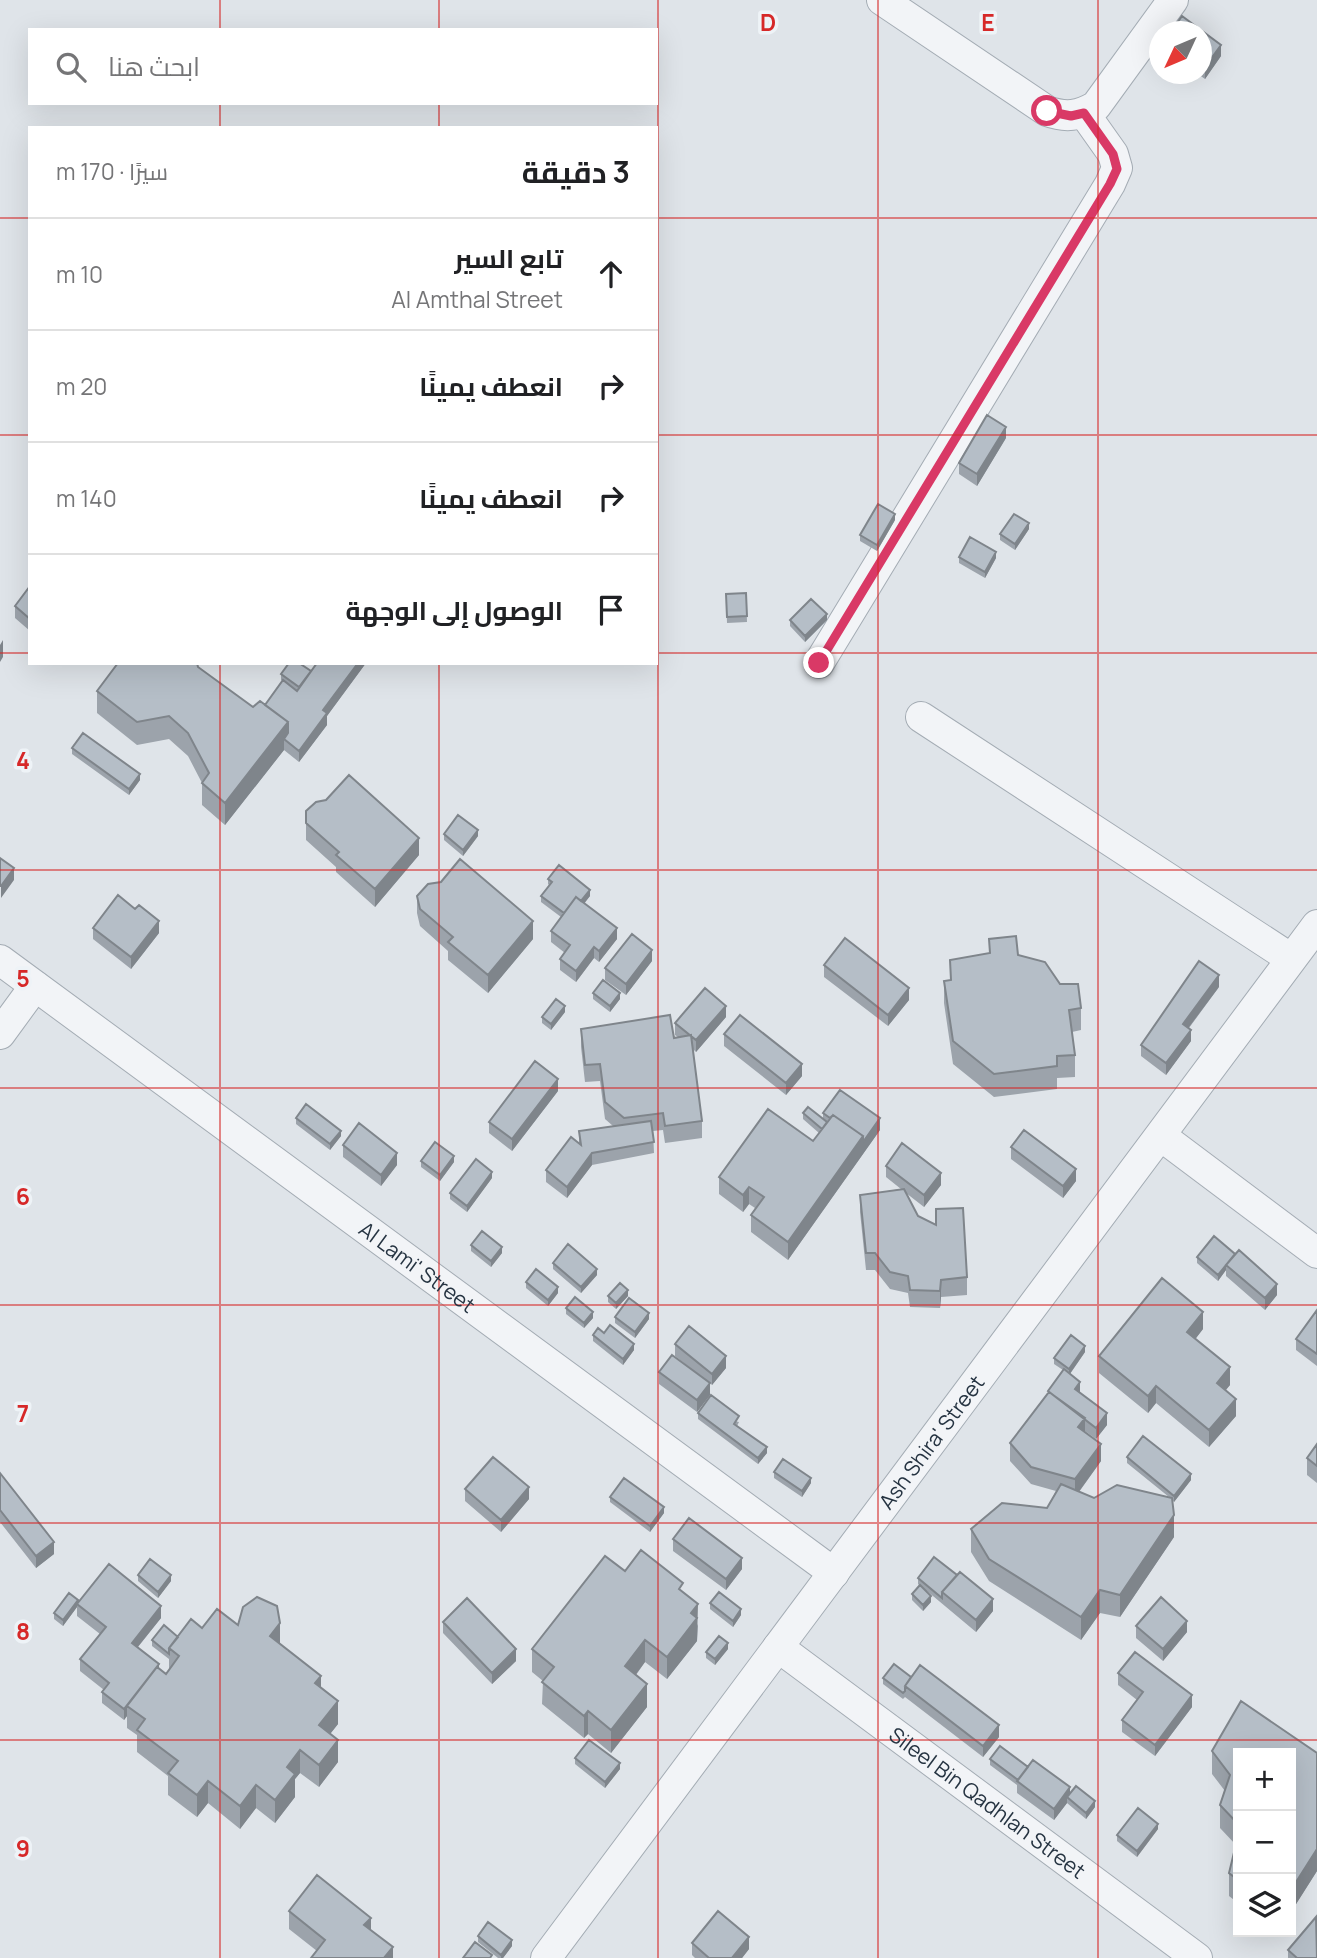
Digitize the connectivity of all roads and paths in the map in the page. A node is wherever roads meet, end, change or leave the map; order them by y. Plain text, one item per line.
1 (882, 0) edge
2 (1173, 0) edge
3 (1084, 113) junction
4 (819, 663) dead end
5 (921, 717) dead end
6 (1317, 925) edge
7 (1290, 958) junction
8 (0, 960) edge
9 (35, 986) junction
10 (0, 1034) edge
11 (1161, 1136) junction
12 (1317, 1253) edge
13 (834, 1573) junction
14 (778, 1647) junction
15 (547, 1958) edge
16 (1197, 1958) edge

1 - 3 street
2 - 3 street
3 - 4 street
5 - 7 street
6 - 7 street, Ash Shira' Street
7 - 11 street, Ash Shira' Street
8 - 9 street, Al Lami' Street
9 - 10 street
9 - 13 street, Al Lami' Street
11 - 12 street
11 - 13 street, Ash Shira' Street
13 - 14 street, Ash Shira' Street
14 - 15 street, Ash Shira' Street
14 - 16 street, Sileel Bin Qadhlan Street

